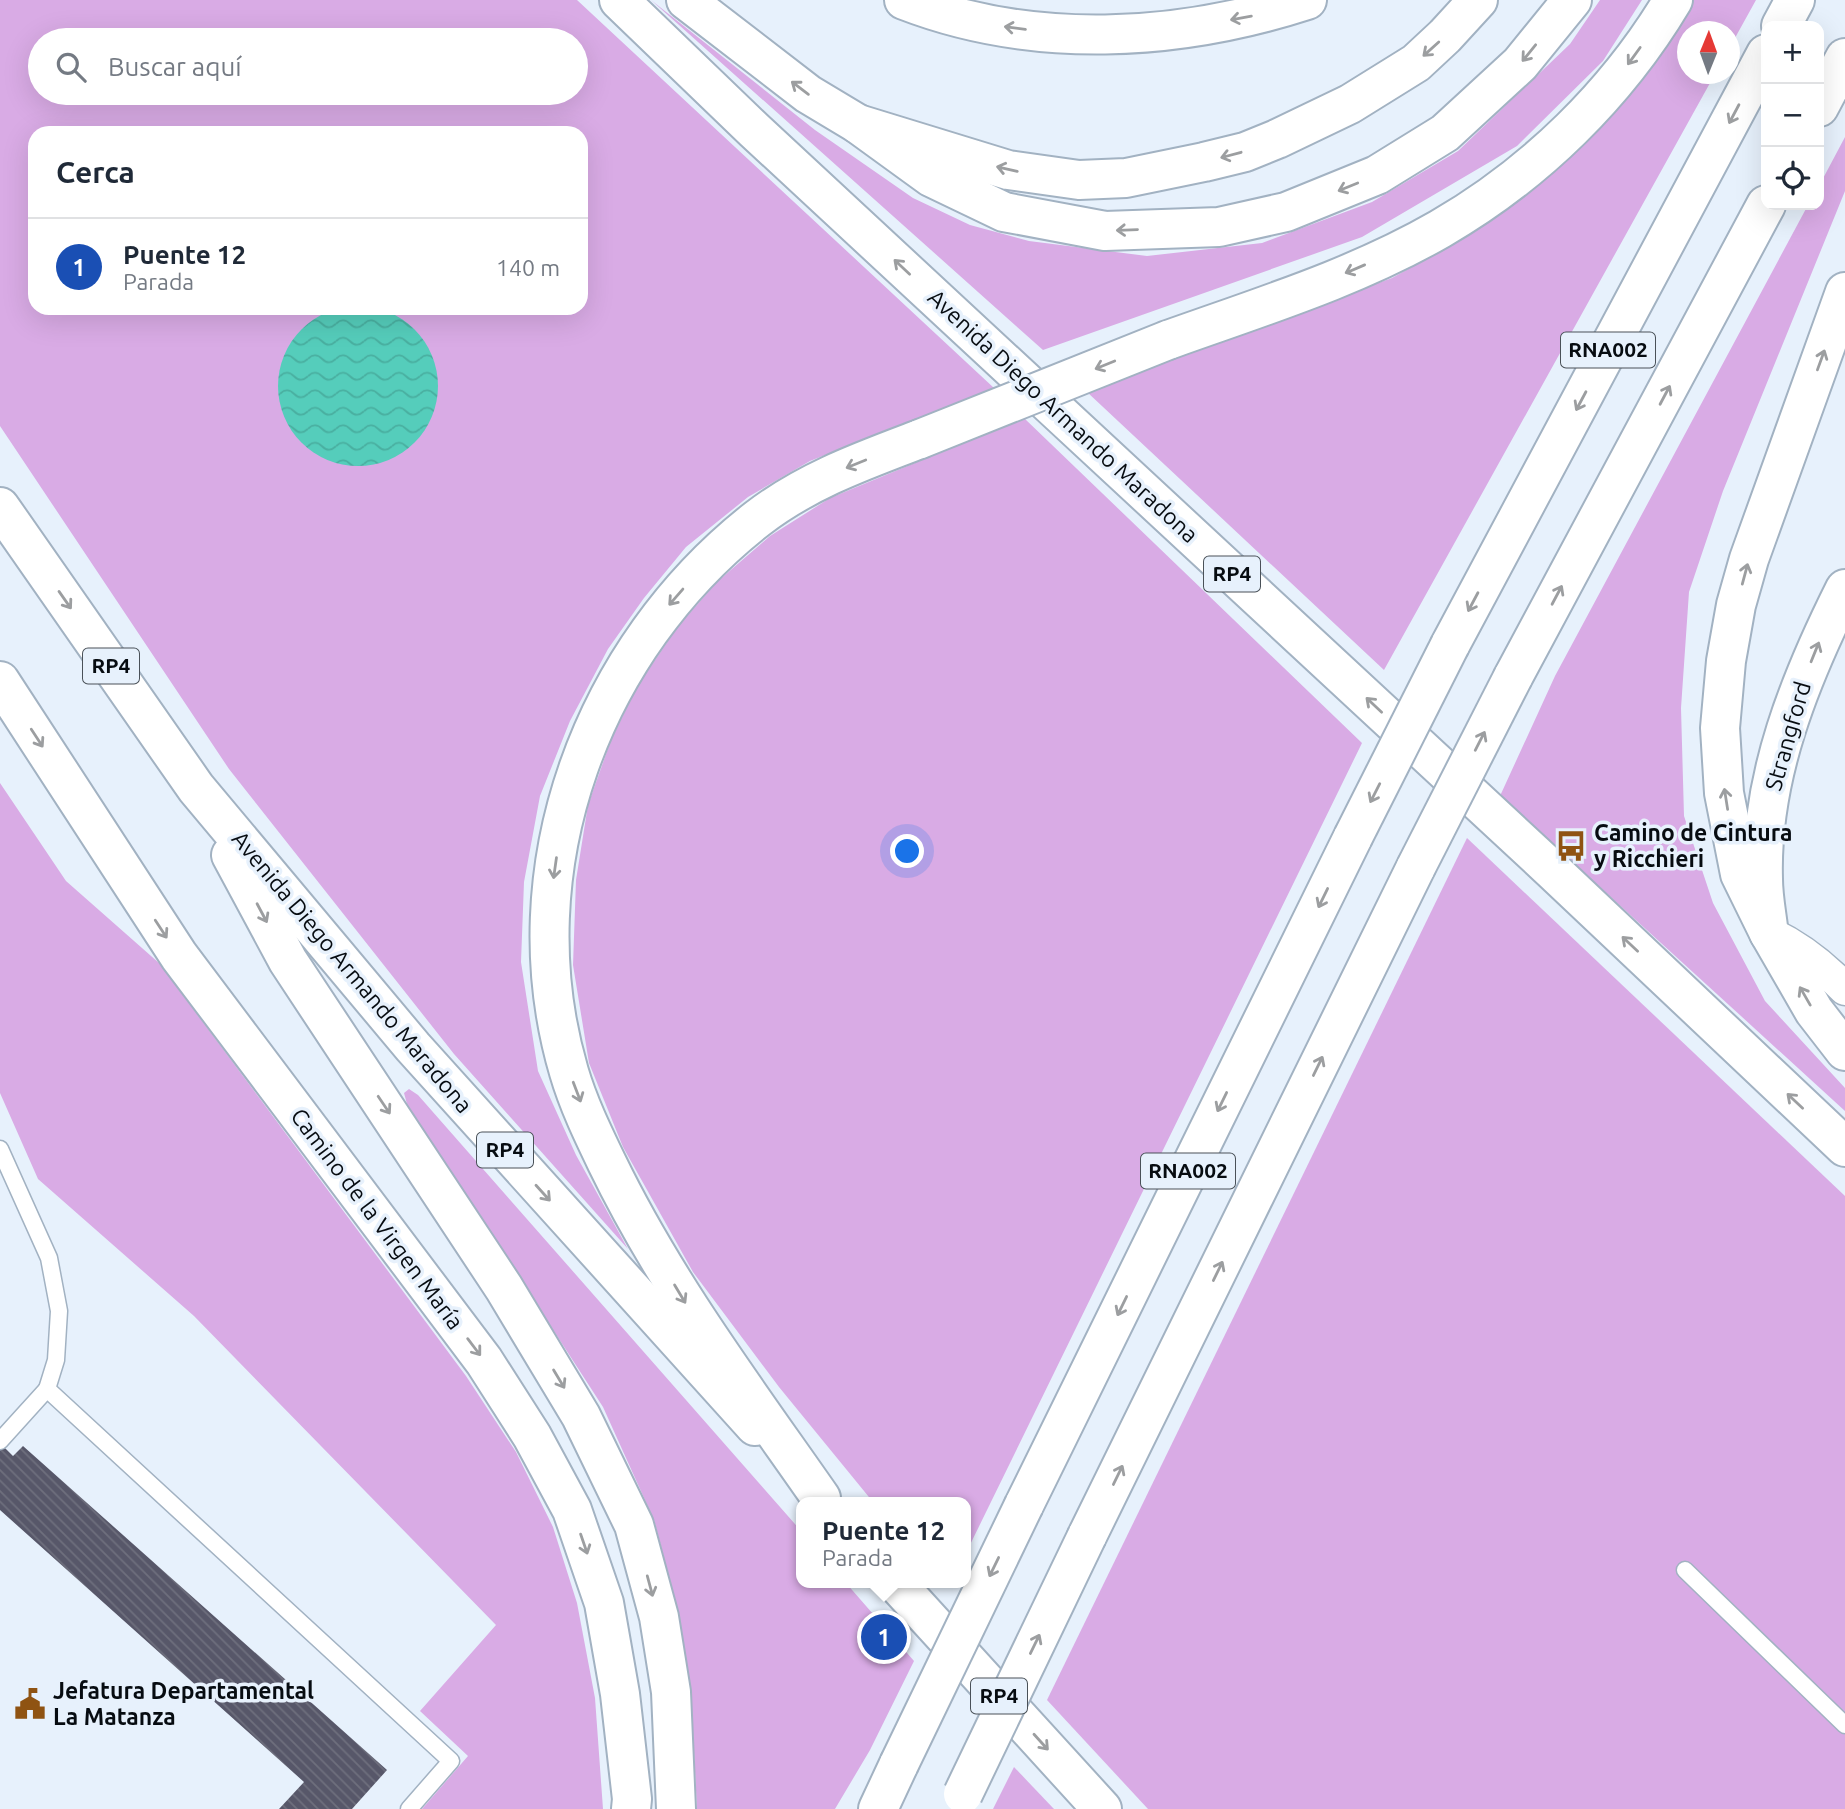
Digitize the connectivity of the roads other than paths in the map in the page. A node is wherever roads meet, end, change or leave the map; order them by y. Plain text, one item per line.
1 (620, 0) edge
2 (686, 0) edge
3 (904, 0) edge
4 (1307, 0) edge
5 (1478, 0) edge
6 (1572, 0) edge
7 (1673, 0) edge
8 (1795, 0) edge
9 (1784, 21) edge
10 (1845, 58) edge
11 (1761, 63) edge
12 (1824, 98) edge
13 (858, 124) junction
14 (1763, 210) edge
15 (1845, 292) edge
16 (0, 506) edge
17 (1845, 589) edge
18 (0, 681) edge
19 (196, 788) junction
20 (1769, 933) junction
21 (1845, 989) edge
22 (1845, 1051) edge
23 (1845, 1147) edge
24 (0, 1149) edge
25 (47, 1389) junction
26 (0, 1441) edge
27 (820, 1497) edge
28 (821, 1497) edge
29 (1685, 1570) dead end
30 (901, 1588) edge
31 (1845, 1725) edge
32 (960, 1801) edge
33 (409, 1809) edge
34 (631, 1809) edge
35 (676, 1809) edge
36 (878, 1809) edge
37 (1102, 1809) edge

23 -> 1 main road, Avenida Diego Armando Maradona / RP4
13 -> 2 main road
4 -> 3 main road
5 -> 13 main road
6 -> 13 main road
7 -> 28 main road, bridge
8 - 9 main road
10 - 12 main road
11 -> 36 main road, RNA002, bridge
32 -> 14 main road, RNA002, bridge
20 -> 15 main road
16 -> 19 main road, Avenida Diego Armando Maradona / RP4
20 -> 17 main road, Strangford
18 -> 34 main road, Camino de la Virgen María
19 -> 27 main road, Avenida Diego Armando Maradona / RP4
19 -> 35 main road
20 - 21 street
22 -> 20 main road
24 - 25 lane
25 - 26 lane
25 - 33 lane
29 - 31 lane
30 -> 37 main road, RP4

